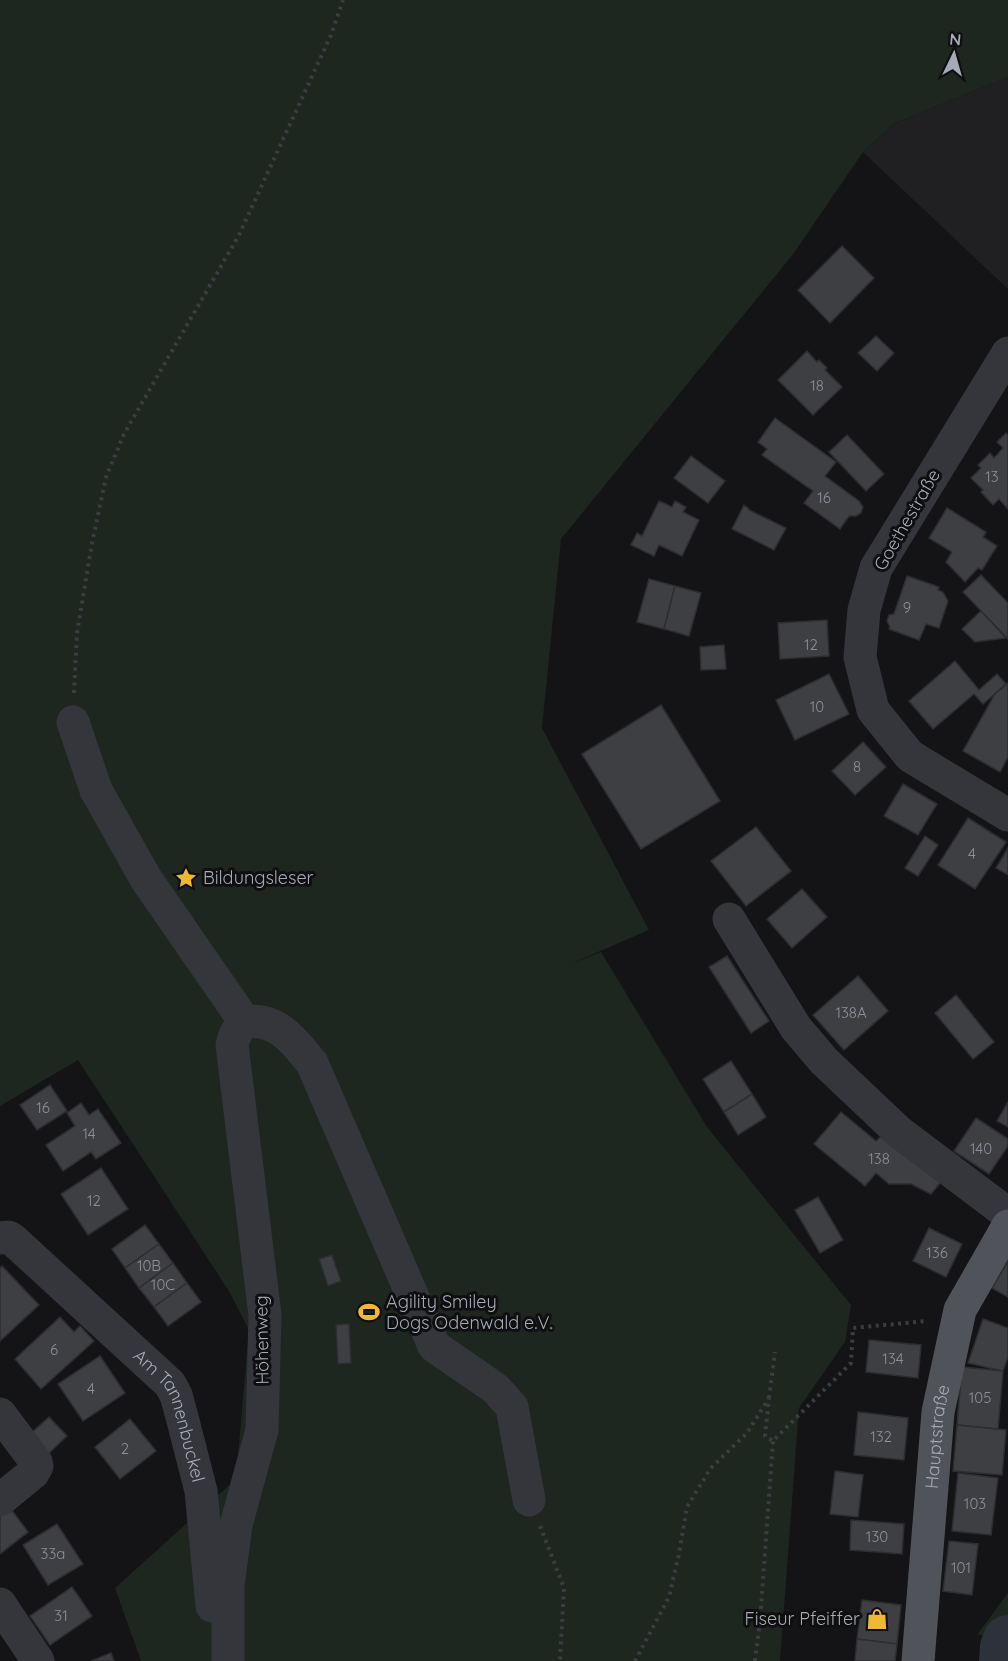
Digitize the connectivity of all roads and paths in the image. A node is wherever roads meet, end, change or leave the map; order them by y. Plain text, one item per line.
1 (343, 0) edge
2 (1008, 353) edge
3 (73, 722) joint
4 (1008, 815) edge
5 (729, 918) dead end
6 (245, 1022) junction
7 (1008, 1214) edge
8 (1008, 1226) edge
9 (0, 1238) edge
10 (938, 1320) dead end
11 (775, 1352) dead end
12 (769, 1398) junction
13 (0, 1414) edge
14 (773, 1441) junction
15 (0, 1500) edge
16 (529, 1500) joint
17 (0, 1604) edge
18 (38, 1661) edge
19 (223, 1661) edge
20 (228, 1661) edge
21 (560, 1661) edge
22 (635, 1661) edge
23 (755, 1661) edge
24 (918, 1661) edge

1 - 3 path
2 - 4 street, Goethestraße
3 - 6 street
5 - 7 street
6 - 16 street
6 - 20 street, Höhenweg
8 - 24 main road, Hauptstraße
9 - 19 street, Am Tannenbuckel
10 - 14 path
11 - 12 path
12 - 14 path
12 - 22 path
13 - 15 street
14 - 23 path
16 - 21 path
17 - 18 street

